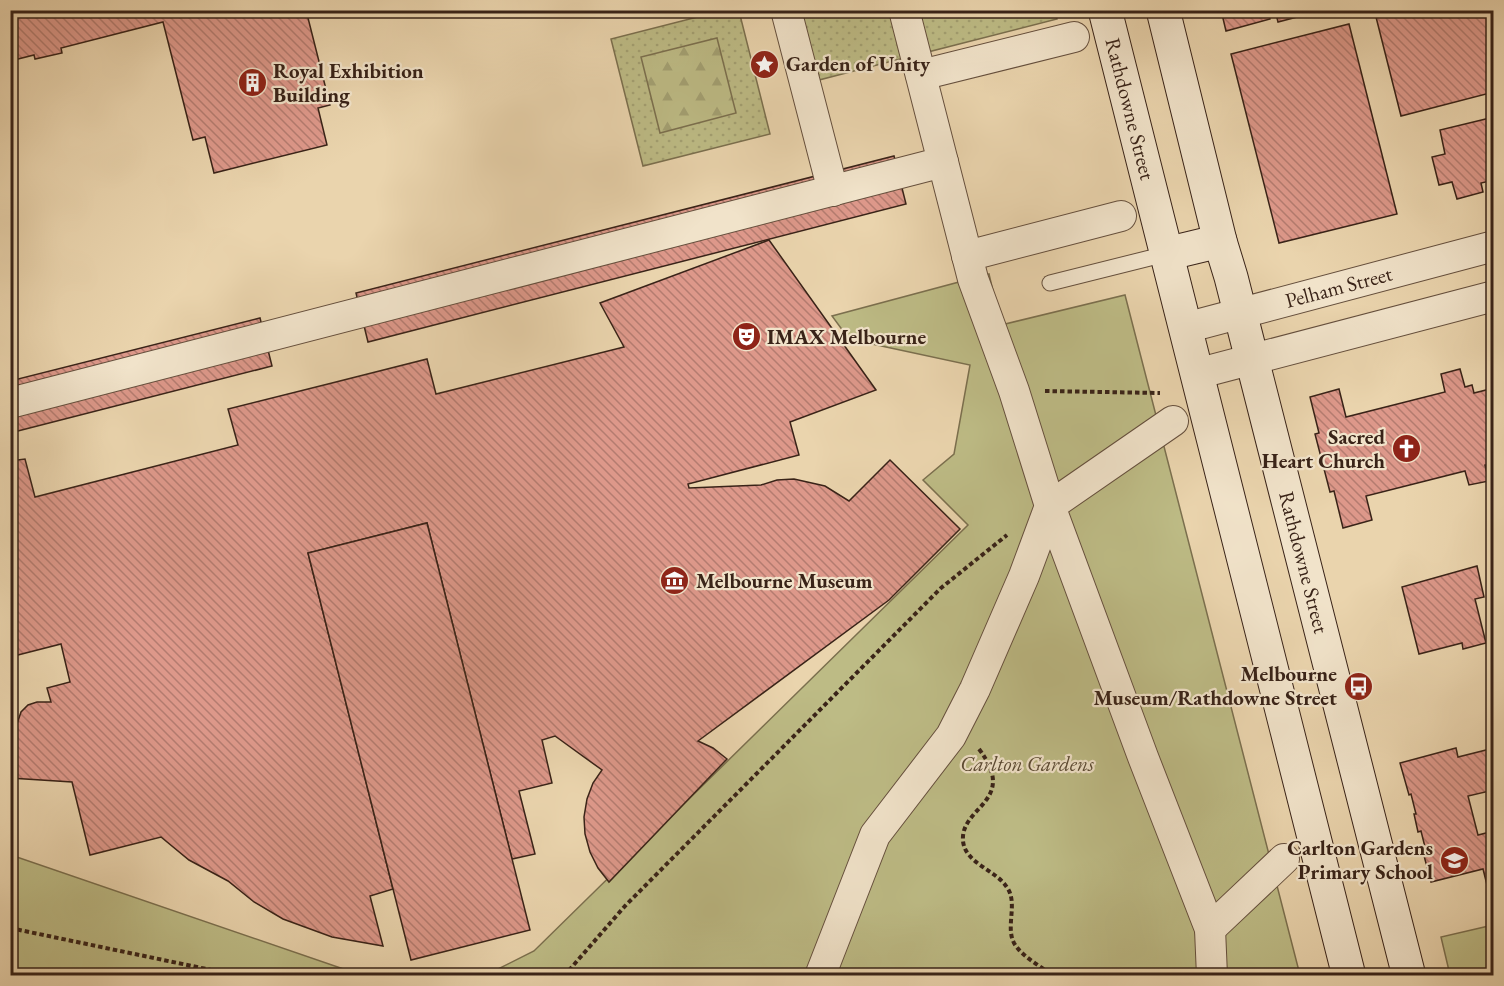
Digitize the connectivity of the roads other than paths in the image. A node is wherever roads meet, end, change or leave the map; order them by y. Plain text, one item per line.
1 (786, 10) edge
2 (904, 10) edge
3 (1105, 10) edge
4 (1163, 10) edge
5 (1074, 37) dead end
6 (921, 75) junction
7 (943, 162) junction
8 (833, 191) junction
9 (1121, 216) dead end
10 (1220, 241) junction
11 (1494, 246) edge
12 (1166, 254) junction
13 (967, 256) junction
14 (1050, 283) dead end
15 (1494, 296) edge
16 (1299, 298) junction
17 (1240, 313) junction
18 (1185, 328) junction
19 (1312, 343) junction
20 (1251, 359) junction
21 (1196, 374) junction
22 (10, 403) edge
23 (1173, 421) dead end
24 (1050, 507) junction
25 (1284, 859) dead end
26 (1210, 929) junction
27 (820, 975) edge
28 (1212, 975) edge
29 (1349, 975) edge
30 (1409, 975) edge

1 - 8 street
2 - 6 street
3 - 12 main road, Rathdowne Street
4 - 10 main road, Rathdowne Street
5 - 6 street
6 - 7 street
7 - 8 street
7 - 13 street
8 - 22 street
9 - 13 street
10 - 12 main road
10 - 17 main road, Rathdowne Street
11 - 16 street, Pelham Street
12 - 14 lane
12 - 18 main road, Rathdowne Street
13 - 24 street
15 - 19 street
16 - 17 street, Pelham Street
16 - 19 street
17 - 18 street, Pelham Street
17 - 20 main road, Rathdowne Street
18 - 21 main road, Rathdowne Street
19 - 20 street
20 - 21 street
20 - 30 main road, Rathdowne Street
21 - 29 main road, Rathdowne Street
23 - 24 street
24 - 26 street
24 - 27 street
25 - 26 street
26 - 28 street

